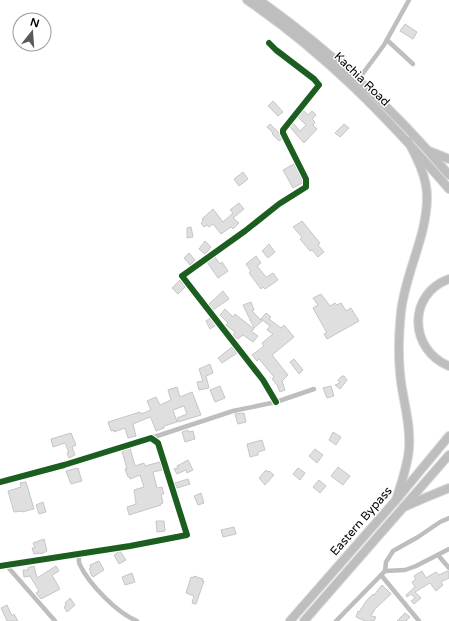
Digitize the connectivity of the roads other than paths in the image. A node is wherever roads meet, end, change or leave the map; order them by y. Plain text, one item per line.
1 (247, 0) edge
2 (259, 0) edge
3 (409, 0) edge
4 (387, 40) junction
5 (269, 43) dead end
6 (413, 64) dead end
7 (358, 80) junction
8 (407, 137) junction
9 (428, 151) junction
10 (449, 159) edge
11 (447, 173) edge
12 (449, 189) edge
13 (449, 279) edge
14 (449, 366) edge
15 (314, 388) dead end
16 (276, 402) junction
17 (449, 436) edge
18 (151, 438) junction
19 (449, 455) edge
20 (0, 482) edge
21 (449, 488) edge
22 (396, 500) junction
23 (402, 508) junction
24 (449, 518) edge
25 (449, 548) edge
26 (79, 553) junction
27 (438, 555) junction
28 (0, 566) edge
29 (7, 566) junction
30 (449, 568) edge
31 (383, 573) junction
32 (55, 621) edge
33 (137, 621) edge
34 (290, 621) edge
35 (304, 621) edge
36 (336, 621) edge
37 (419, 621) edge

1 - 8 highway, Kachia Road
2 - 7 highway, Kachia Road
3 - 4 street
4 - 6 street
4 - 7 street
5 - 16 street
7 - 8 highway, Kachia Road
8 - 9 highway, Kachia Road
8 - 12 highway, Kachia Road
8 - 22 highway
9 - 10 highway
9 - 11 highway, Kachia Road
13 - 14 highway
15 - 16 street
16 - 18 street
17 - 22 highway, Eastern Bypass
18 - 20 street
18 - 26 street
19 - 23 highway, Eastern Bypass
21 - 23 highway
22 - 34 highway, Eastern Bypass
23 - 35 highway, Eastern Bypass
24 - 31 street
25 - 27 street
26 - 29 street
26 - 33 street
27 - 30 street
27 - 31 street
28 - 29 street
29 - 32 street
31 - 36 street
31 - 37 street

